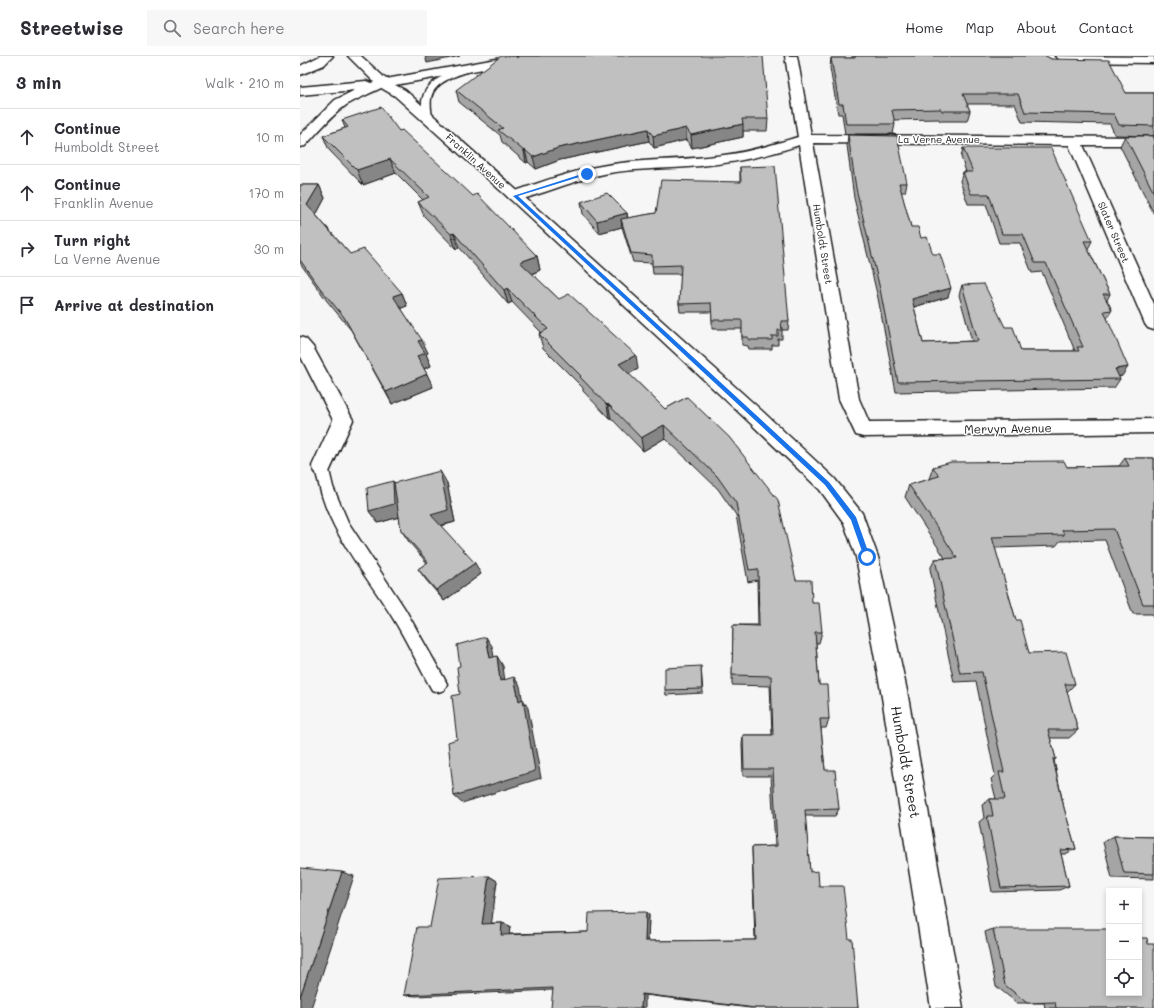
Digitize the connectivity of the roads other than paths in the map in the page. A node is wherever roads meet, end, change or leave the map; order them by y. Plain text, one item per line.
1 (328, 56) edge
2 (354, 56) edge
3 (533, 56) edge
4 (791, 56) edge
5 (1059, 56) edge
6 (510, 58) edge
7 (1126, 58) edge
8 (1154, 60) edge
9 (476, 66) junction
10 (300, 72) edge
11 (383, 83) junction
12 (300, 91) edge
13 (427, 117) junction
14 (805, 139) junction
15 (1074, 140) junction
16 (1154, 141) edge
17 (300, 143) edge
18 (515, 196) junction
19 (1154, 324) edge
20 (300, 343) edge
21 (1154, 426) edge
22 (863, 430) joint
23 (322, 466) joint
24 (854, 518) joint
25 (438, 684) dead end
26 (949, 1004) edge

1 - 10 street
2 - 11 street, Franklin Avenue
3 - 6 street
4 - 14 street, Humboldt Street
5 - 7 lane
6 - 9 street
7 - 8 lane
9 - 11 street
9 - 13 lane
11 - 12 street
11 - 13 street, Franklin Avenue
11 - 17 street
13 - 18 street, Franklin Avenue
14 - 15 street, La Verne Avenue
14 - 18 street, La Verne Avenue
14 - 22 street, Humboldt Street
15 - 16 street, La Verne Avenue
15 - 19 street, Slater Street
18 - 24 street, Franklin Avenue
20 - 23 street
21 - 22 street, Mervyn Avenue
23 - 25 lane
24 - 26 street, Humboldt Street

